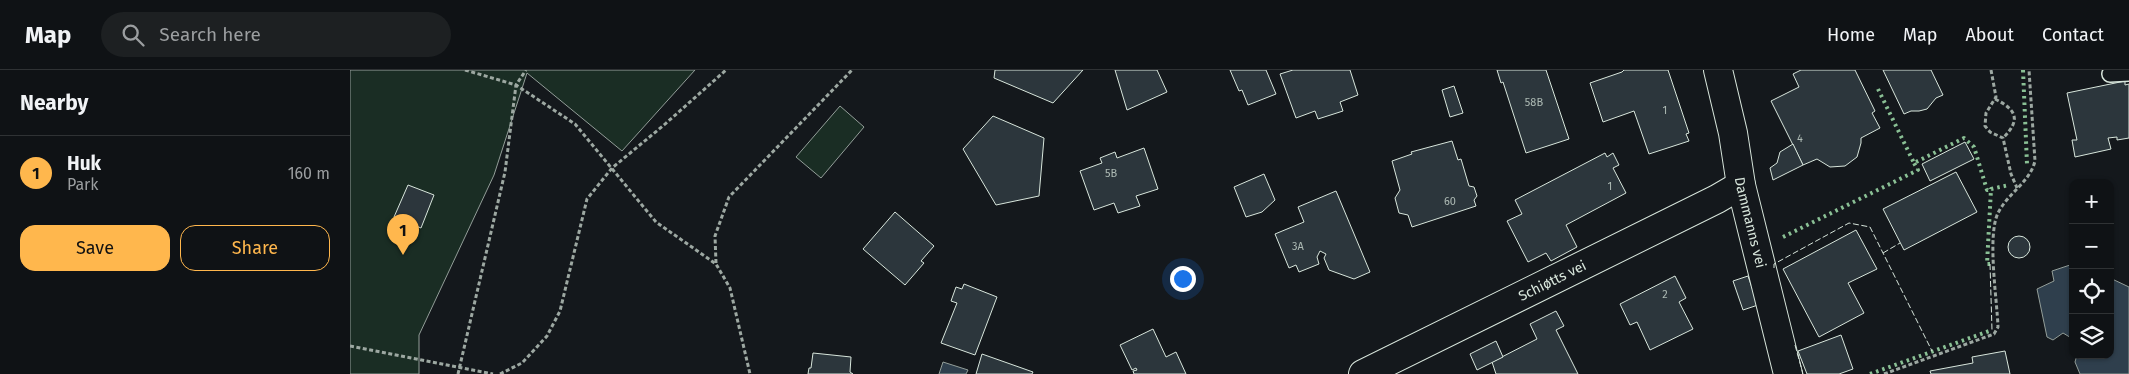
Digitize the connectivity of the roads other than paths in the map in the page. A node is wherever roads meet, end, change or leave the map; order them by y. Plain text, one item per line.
1 (1718, 70) edge
2 (2129, 73) edge
3 (2110, 74) dead end
4 (1741, 185) junction
5 (1363, 374) edge
6 (1788, 374) edge

1 - 4 street, Dammanns vei
2 - 3 lane
4 - 5 street, Schiøtts vei
4 - 6 street, Dammanns vei

